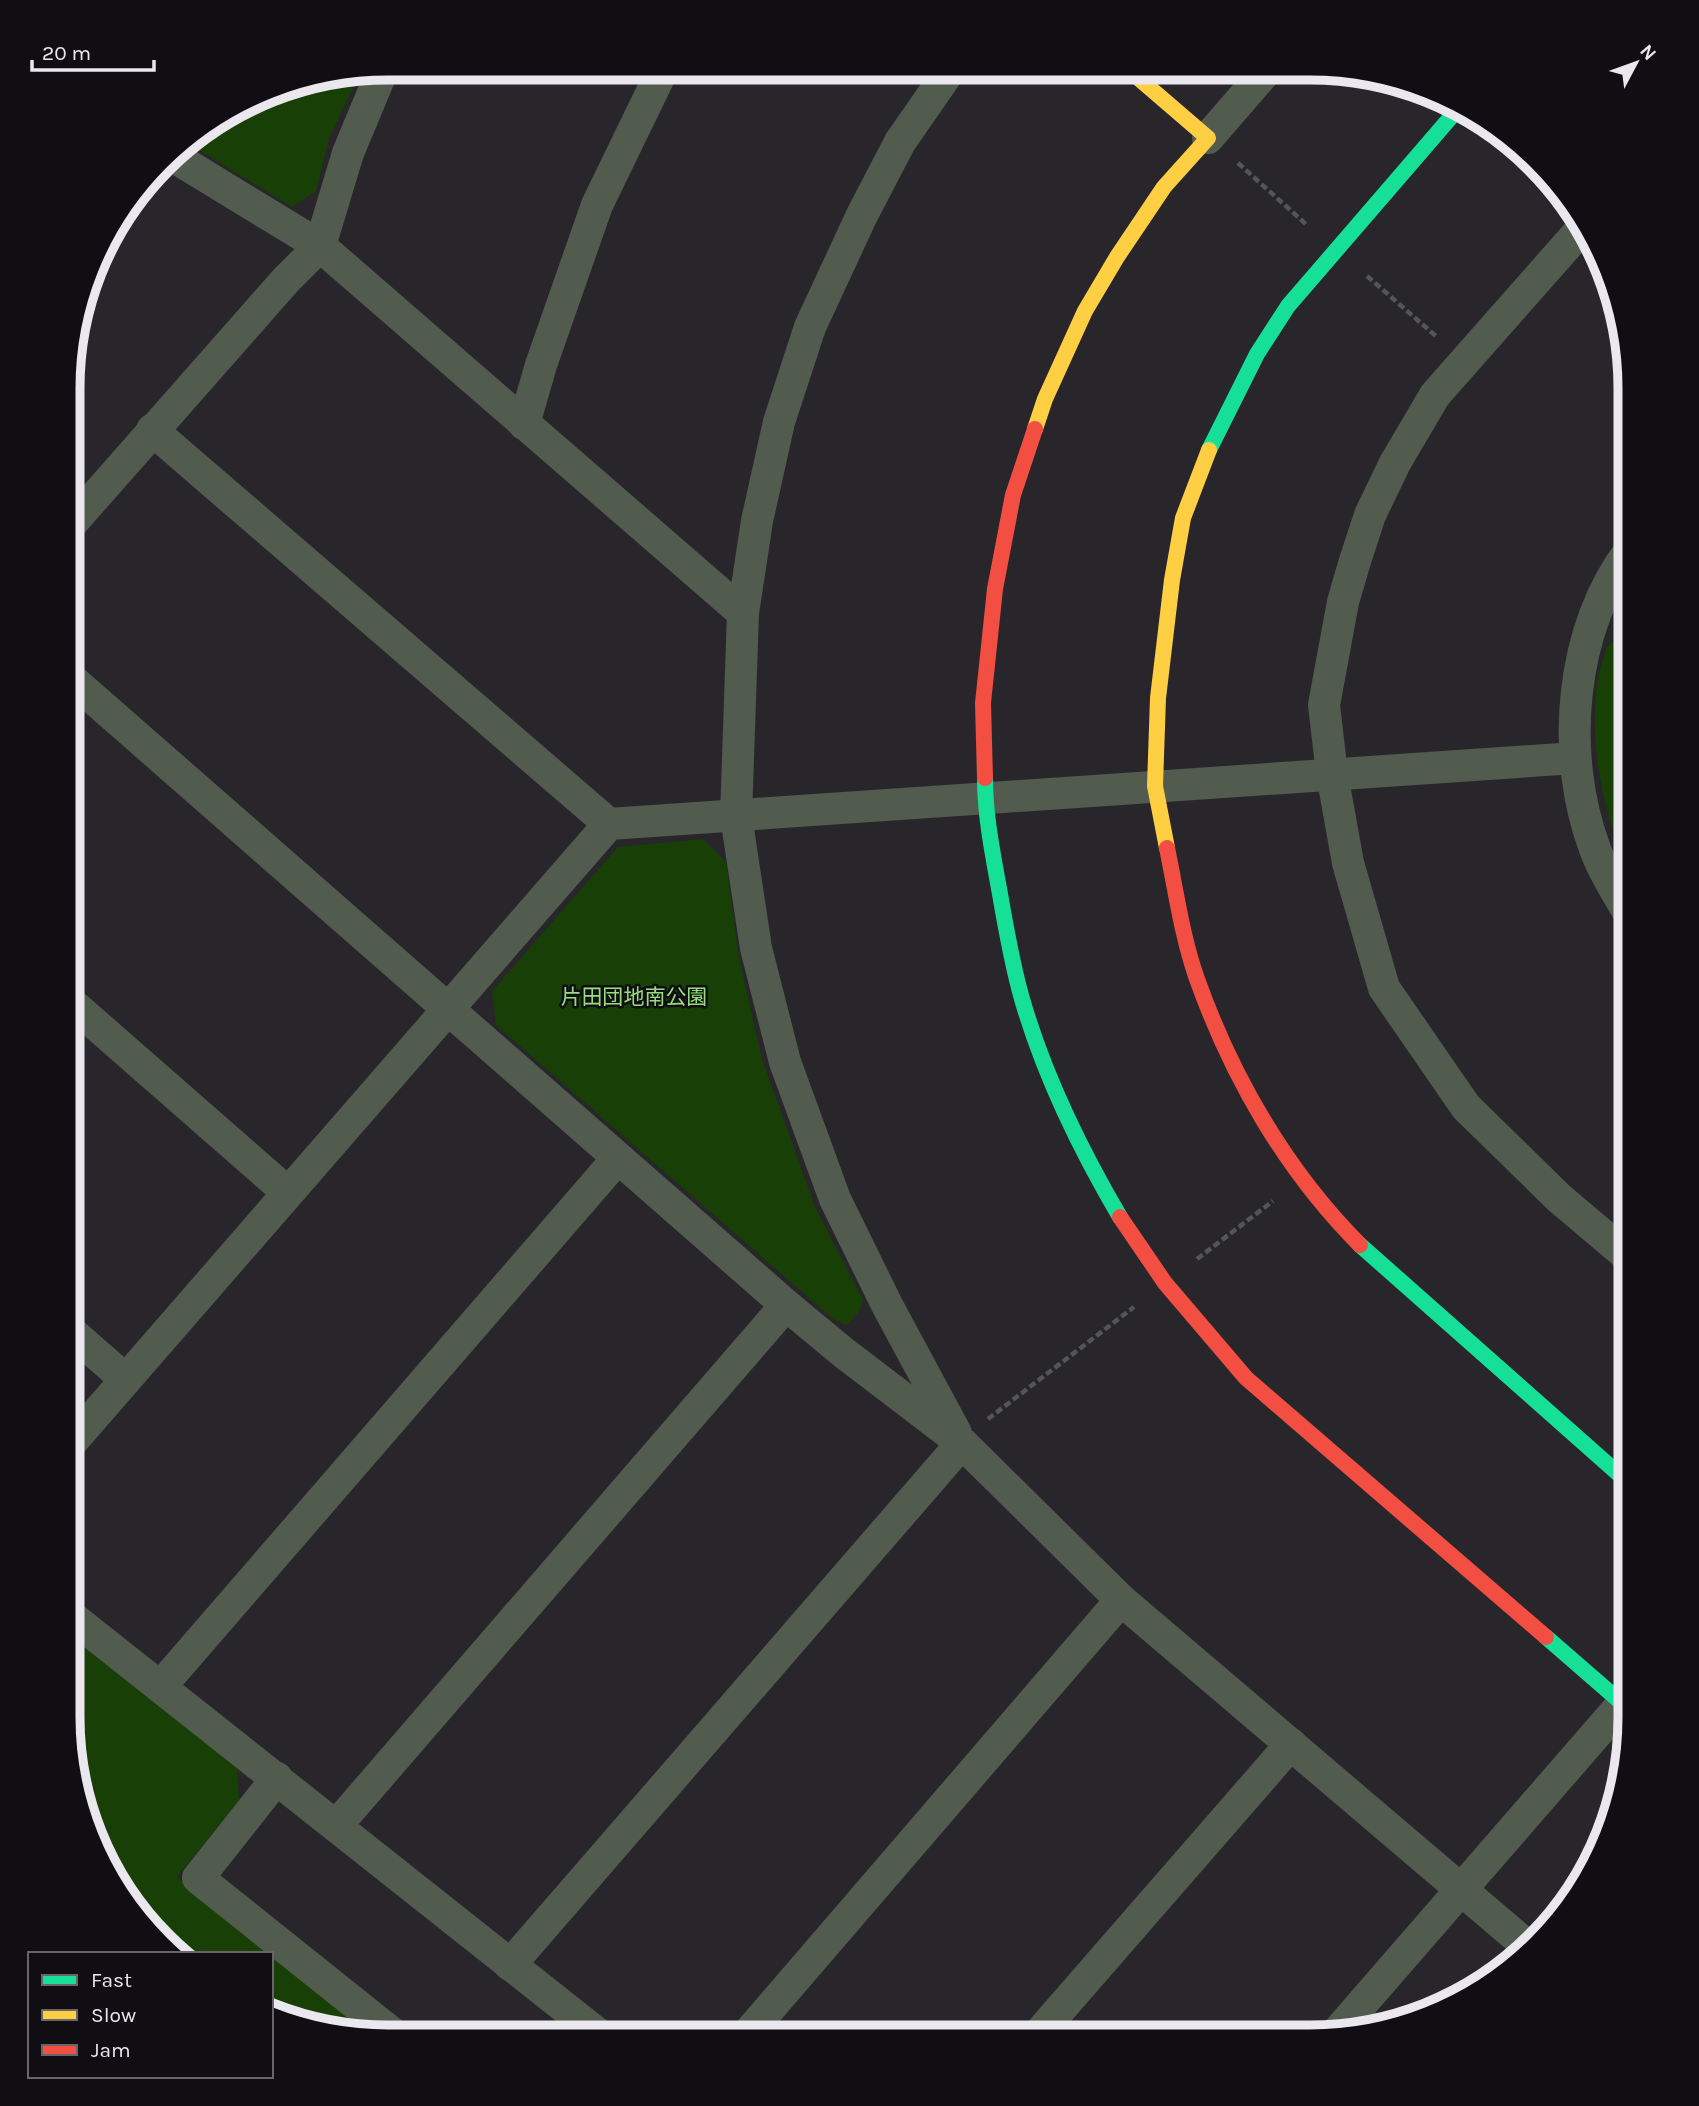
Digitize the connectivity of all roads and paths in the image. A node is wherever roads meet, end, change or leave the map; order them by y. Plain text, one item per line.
1 (378, 80) edge
2 (658, 80) edge
3 (943, 80) edge
4 (1141, 80) edge
5 (1258, 80) edge
6 (1453, 115) edge
7 (1208, 138) junction
8 (181, 161) edge
9 (1577, 234) edge
10 (320, 246) junction
11 (524, 424) junction
12 (152, 430) junction
13 (81, 512) edge
14 (1618, 595) edge
15 (743, 613) junction
16 (81, 688) edge
17 (1575, 758) junction
18 (1332, 774) junction
19 (1155, 786) junction
20 (985, 799) junction
21 (736, 816) junction
22 (609, 824) junction
23 (1618, 893) edge
24 (448, 1009) junction
25 (81, 1012) edge
26 (618, 1158) junction
27 (287, 1192) junction
28 (1618, 1248) edge
29 (786, 1305) junction
30 (81, 1340) edge
31 (125, 1378) junction
32 (81, 1431) edge
33 (962, 1443) junction
34 (1618, 1473) edge
35 (1121, 1600) junction
36 (81, 1624) edge
37 (160, 1686) junction
38 (1618, 1694) edge
39 (1618, 1714) edge
40 (1291, 1744) junction
41 (277, 1778) junction
42 (336, 1826) junction
43 (1461, 1889) junction
44 (1522, 1941) edge
45 (510, 1965) junction
46 (1344, 2024) edge
47 (382, 2025) edge
48 (587, 2025) edge
49 (755, 2025) edge
50 (1046, 2025) edge

1 - 10 street
2 - 11 street
3 - 15 street
4 - 7 street
5 - 7 street
6 - 19 street
7 - 20 street
8 - 10 street
9 - 18 street
10 - 11 street
10 - 12 street
11 - 15 street
12 - 13 street
12 - 22 street
14 - 17 street
15 - 21 street
16 - 24 street
17 - 18 street
17 - 23 street
18 - 19 street
18 - 28 street
19 - 20 street
19 - 34 street
20 - 21 street
20 - 38 street
21 - 22 street
21 - 33 street
22 - 24 street
24 - 26 street
24 - 27 street
25 - 27 street
26 - 29 street
26 - 37 street
27 - 31 street
29 - 33 street
29 - 42 street
30 - 31 street
31 - 32 street
33 - 35 street
33 - 45 street
35 - 40 street
35 - 49 street
36 - 37 street
37 - 41 street
39 - 43 street
40 - 43 street
40 - 50 street
41 - 42 street
41 - 47 street
42 - 45 street
43 - 44 street
43 - 46 street
45 - 48 street

